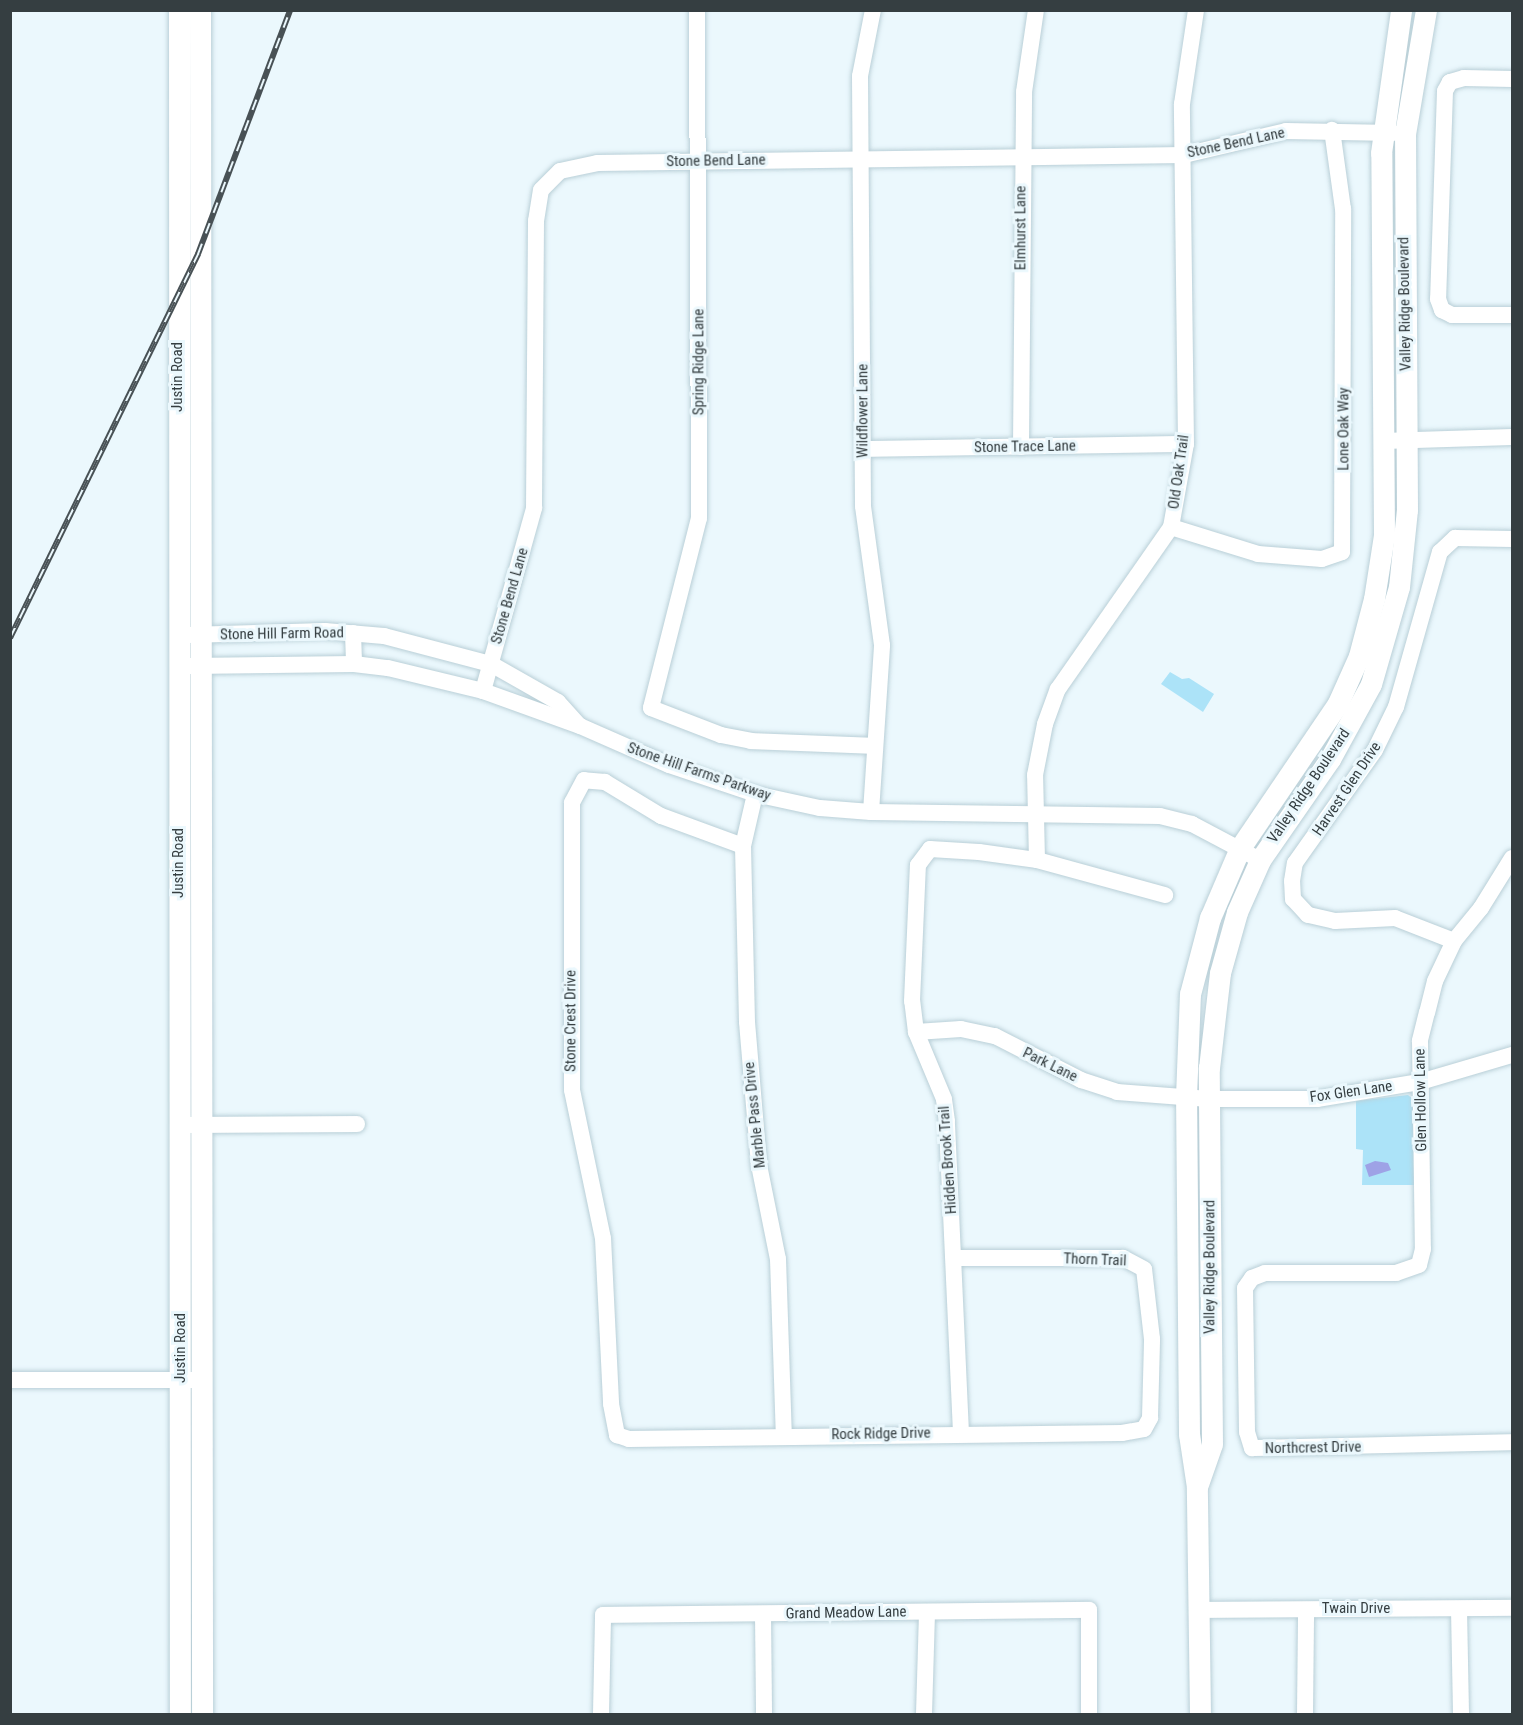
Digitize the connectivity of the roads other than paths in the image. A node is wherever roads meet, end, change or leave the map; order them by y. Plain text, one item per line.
1 (179, 10) edge
2 (200, 10) edge
3 (697, 10) edge
4 (873, 10) edge
5 (1036, 10) edge
6 (1196, 10) edge
7 (1401, 10) edge
8 (1426, 10) edge
9 (1512, 79) edge
10 (1332, 130) junction
11 (1383, 133) junction
12 (1405, 134) junction
13 (1184, 155) junction
14 (699, 160) junction
15 (860, 160) junction
16 (1022, 160) junction
17 (1512, 315) edge
18 (1512, 437) edge
19 (1407, 440) junction
20 (1383, 441) junction
21 (1186, 444) junction
22 (1021, 447) junction
23 (864, 449) junction
24 (1171, 527) junction
25 (1512, 539) edge
26 (354, 633) junction
27 (176, 635) junction
28 (198, 635) junction
29 (354, 664) junction
30 (491, 664) junction
31 (176, 666) junction
32 (198, 666) junction
33 (483, 691) junction
34 (580, 726) junction
35 (875, 746) junction
36 (755, 794) junction
37 (871, 812) junction
38 (1036, 813) junction
39 (743, 846) junction
40 (1240, 848) junction
41 (1512, 858) edge
42 (1037, 860) junction
43 (1260, 860) junction
44 (1165, 895) dead end
45 (189, 906) junction
46 (1454, 941) junction
47 (916, 1032) junction
48 (1512, 1055) edge
49 (1420, 1082) junction
50 (1186, 1097) junction
51 (1209, 1099) junction
52 (357, 1124) dead end
53 (190, 1125) junction
54 (954, 1258) junction
55 (1252, 1278) joint
56 (10, 1380) edge
57 (181, 1380) junction
58 (203, 1380) junction
59 (1144, 1429) joint
60 (961, 1433) junction
61 (617, 1435) joint
62 (784, 1436) junction
63 (1512, 1442) edge
64 (1197, 1487) junction
65 (1512, 1608) edge
66 (1459, 1609) junction
67 (1198, 1610) junction
68 (1306, 1610) junction
69 (927, 1612) junction
70 (763, 1614) junction
71 (180, 1714) edge
72 (202, 1714) edge
73 (601, 1714) edge
74 (764, 1714) edge
75 (924, 1714) edge
76 (1089, 1714) edge
77 (1200, 1714) edge
78 (1305, 1714) edge
79 (1461, 1714) edge

1 - 27 main road, Justin Road
2 - 28 main road, Justin Road
3 - 14 street, Spring Ridge Lane
4 - 15 street, Wildflower Lane
5 - 16 street, Elmhurst Lane
6 - 13 street, Old Oak Trail
7 - 11 main road, Valley Ridge Boulevard
8 - 12 main road, Valley Ridge Boulevard
9 - 17 street
10 - 11 street, Stone Bend Lane
10 - 13 street, Stone Bend Lane
10 - 24 street, Lone Oak Way
11 - 12 street, Stone Bend Lane
11 - 20 main road, Valley Ridge Boulevard
12 - 19 main road, Valley Ridge Boulevard
13 - 16 street, Stone Bend Lane
13 - 21 street, Old Oak Trail
14 - 15 street, Stone Bend Lane
14 - 30 street, Stone Bend Lane
14 - 35 street, Spring Ridge Lane
15 - 16 street, Stone Bend Lane
15 - 23 street, Wildflower Lane
16 - 22 street, Elmhurst Lane
18 - 19 street
19 - 20 street
19 - 43 main road, Valley Ridge Boulevard
20 - 40 main road, Valley Ridge Boulevard
21 - 22 street, Stone Trace Lane
21 - 24 street, Old Oak Trail
22 - 23 street, Stone Trace Lane
23 - 35 street, Wildflower Lane
24 - 38 street, Old Oak Trail
25 - 46 street, Harvest Glen Drive
26 - 28 street, Stone Hill Farm Road
26 - 29 street
26 - 30 street, Stone Hill Farm Road
27 - 28 street, Stone Hill Farm Road
27 - 31 main road, Justin Road
28 - 32 main road, Justin Road
29 - 32 street, Stone Hill Farms Parkway
29 - 33 street, Stone Hill Farms Parkway
30 - 33 street, Stone Bend Lane
30 - 34 street, Stone Hill Farm Road
31 - 32 street, Stone Hill Farms Parkway
31 - 45 main road, Justin Road
32 - 45 main road, Justin Road
33 - 34 street, Stone Hill Farms Parkway
34 - 36 street, Stone Hill Farms Parkway
35 - 37 street, Wildflower Lane
36 - 37 street, Stone Hill Farms Parkway
36 - 39 street, Marble Pass Drive
37 - 38 street, Stone Hill Farms Parkway
38 - 40 street, Stone Hill Farms Parkway
38 - 42 street, Old Oak Trail
39 - 61 street, Stone Crest Drive
39 - 62 street, Marble Pass Drive
40 - 43 street, Stone Hill Farms Parkway
40 - 50 main road, Valley Ridge Boulevard
41 - 46 street, Glen Hollow Lane
42 - 44 street
42 - 47 street, Hidden Brook Trail
43 - 51 main road, Valley Ridge Boulevard
45 - 53 main road, Justin Road
46 - 49 street, Glen Hollow Lane
47 - 50 street, Park Lane
47 - 54 street, Hidden Brook Trail
48 - 49 street, Fox Glen Lane
49 - 51 street, Fox Glen Lane
49 - 55 street, Glen Hollow Lane
50 - 51 street, Fox Glen Lane
50 - 64 main road, Valley Ridge Boulevard
51 - 64 main road, Valley Ridge Boulevard
52 - 53 street
53 - 57 main road, Justin Road
53 - 58 main road, Justin Road
54 - 59 street, Thorn Trail
54 - 60 street, Hidden Brook Trail
55 - 63 street, Northcrest Drive
56 - 57 street
57 - 58 street
57 - 71 main road, Justin Road
58 - 72 main road, Justin Road
59 - 60 street, Rock Ridge Drive
60 - 62 street, Rock Ridge Drive
61 - 62 street, Rock Ridge Drive
64 - 67 main road, Valley Ridge Boulevard
65 - 66 street, Twain Drive
66 - 68 street, Twain Drive
66 - 79 street
67 - 68 street, Twain Drive
67 - 77 main road, Valley Ridge Boulevard
68 - 78 street
69 - 70 street, Grand Meadow Lane
69 - 75 street
69 - 76 street, Grand Meadow Lane
70 - 73 street, Grand Meadow Lane
70 - 74 street

